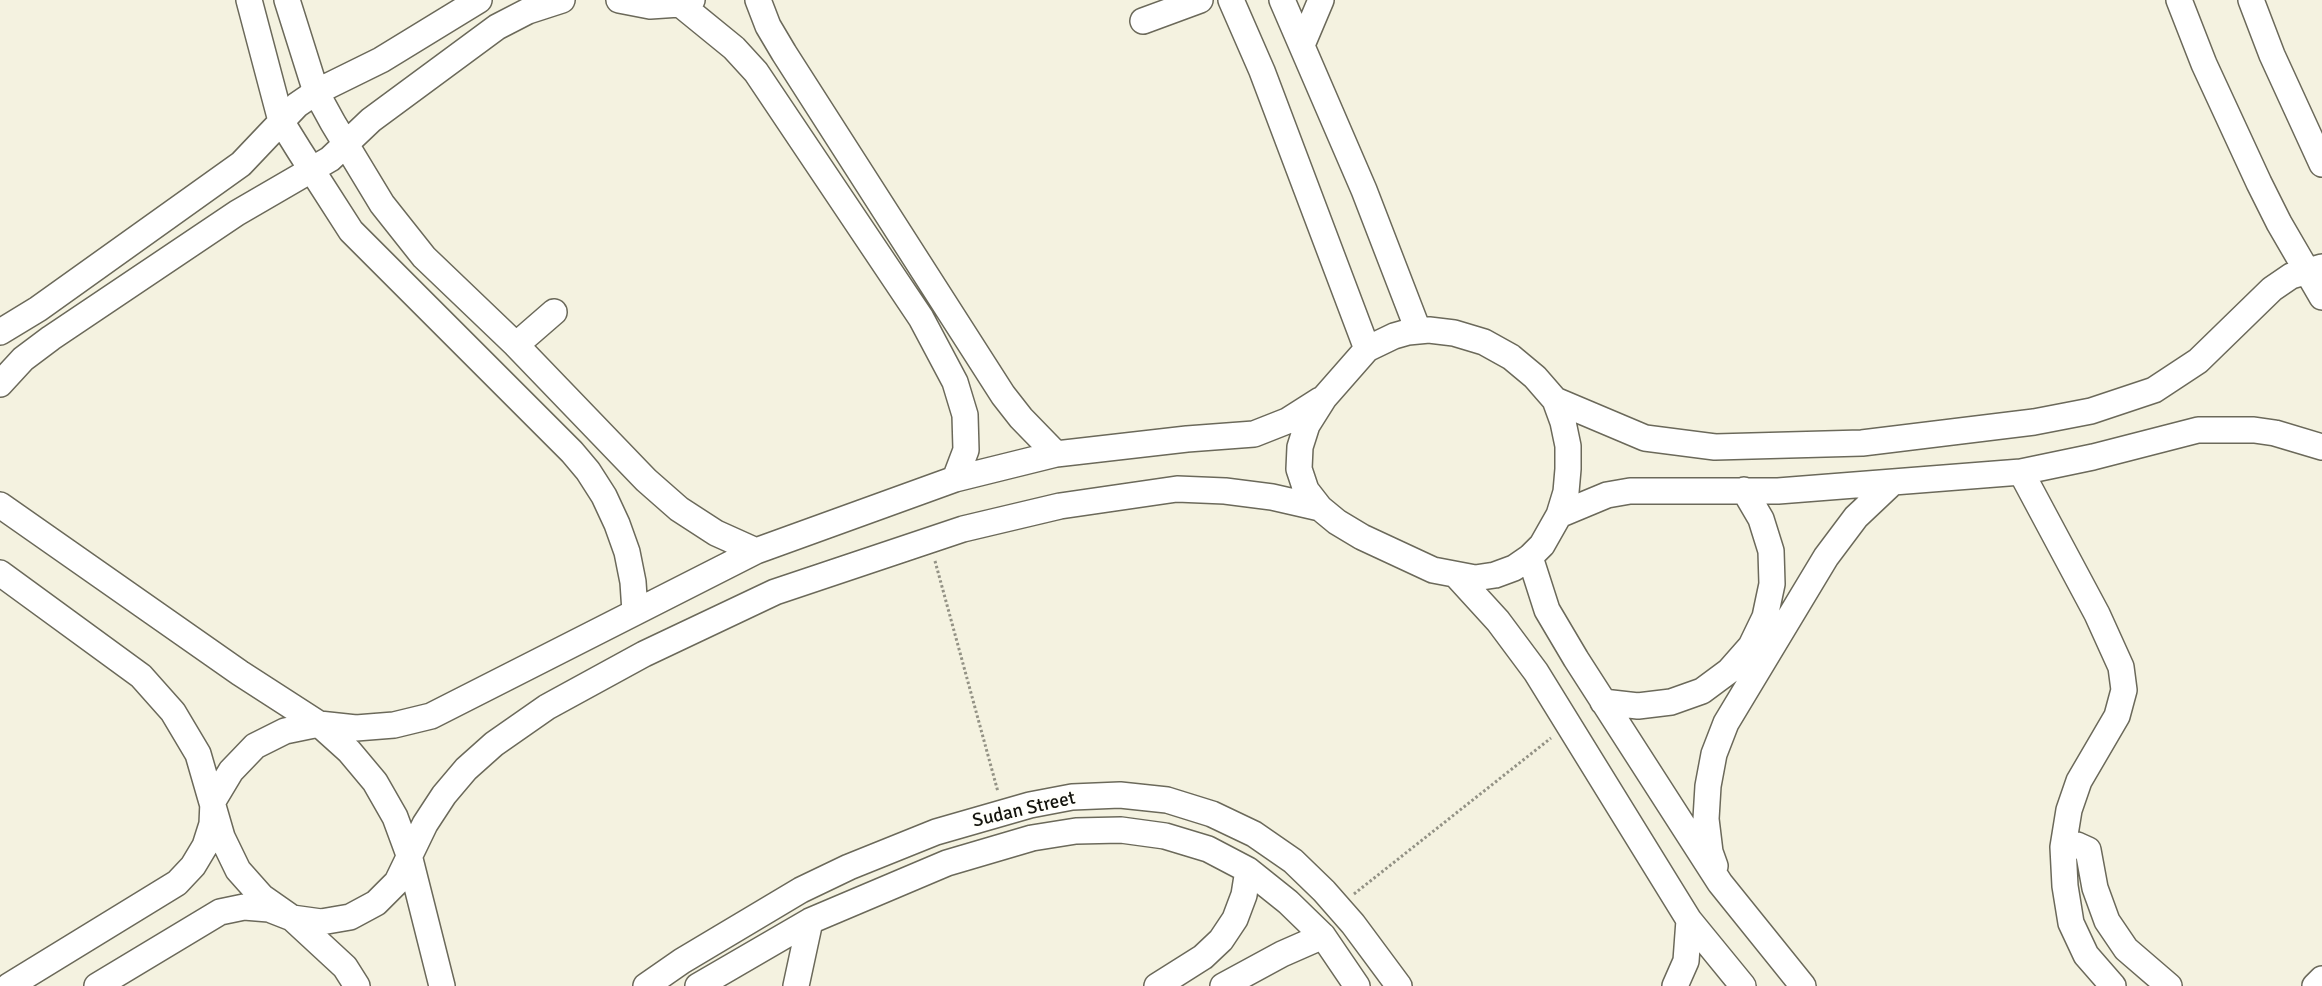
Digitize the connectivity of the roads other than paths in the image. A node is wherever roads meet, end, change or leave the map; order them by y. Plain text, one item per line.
1 (249, 0) edge
2 (287, 0) edge
3 (479, 0) edge
4 (562, 0) edge
5 (619, 0) edge
6 (758, 0) edge
7 (1200, 0) edge
8 (1232, 0) edge
9 (1282, 0) edge
10 (1321, 0) edge
11 (2179, 0) edge
12 (2250, 0) edge
13 (686, 2) edge
14 (1143, 21) dead end
15 (1302, 45) junction
16 (316, 92) junction
17 (281, 121) junction
18 (345, 144) junction
19 (2322, 164) edge
20 (312, 171) junction
21 (2314, 268) edge
22 (2322, 297) edge
23 (554, 312) dead end
24 (1418, 330) junction
25 (0, 332) edge
26 (516, 345) junction
27 (1367, 349) junction
28 (0, 384) edge
29 (1324, 398) junction
30 (1555, 400) junction
31 (2322, 447) edge
32 (1056, 454) junction
33 (2020, 472) junction
34 (955, 479) junction
35 (1892, 483) junction
36 (1744, 490) junction
37 (0, 505) edge
38 (1320, 508) junction
39 (1559, 515) junction
40 (756, 551) junction
41 (1530, 557) junction
42 (0, 573) edge
43 (1456, 575) junction
44 (635, 612) junction
45 (1603, 702) junction
46 (319, 724) junction
47 (213, 801) junction
48 (2063, 847) junction
49 (409, 855) junction
50 (1248, 870) junction
51 (1720, 883) junction
52 (292, 918) junction
53 (1689, 920) junction
54 (810, 921) junction
55 (1322, 936) junction
56 (2322, 979) edge
57 (9, 986) edge
58 (97, 986) edge
59 (357, 986) edge
60 (442, 986) edge
61 (646, 986) edge
62 (698, 986) edge
63 (796, 986) edge
64 (1156, 986) edge
65 (1223, 986) edge
66 (1358, 986) edge
67 (1398, 986) edge
68 (1675, 986) edge
69 (1743, 986) edge
70 (1803, 986) edge
71 (2113, 986) edge
72 (2169, 986) edge
73 (2315, 986) edge

1 - 17 street
2 - 16 street
3 - 16 street
4 - 18 street
5 - 13 street
6 - 32 street
7 - 14 street
8 - 27 street
9 - 15 street
10 - 15 street
11 - 21 street
12 - 19 street
13 - 34 street
15 - 24 street
16 - 17 street
16 - 18 street
17 - 20 street
17 - 25 street
18 - 20 street
18 - 26 street
20 - 28 street
20 - 44 street
21 - 22 street
21 - 30 street
23 - 26 street
24 - 27 street
24 - 30 street
26 - 40 street
27 - 29 street
29 - 32 street
29 - 38 street
30 - 39 street
31 - 33 street
32 - 34 street
33 - 35 street
33 - 48 street
34 - 40 street
35 - 36 street
35 - 51 street
36 - 39 street
36 - 45 street
37 - 46 street
38 - 43 street
38 - 49 street
39 - 41 street
40 - 44 street
41 - 43 street
41 - 45 street
42 - 47 street
43 - 53 street
44 - 46 street
45 - 51 street
46 - 47 street
46 - 49 street
47 - 52 street
47 - 57 street
48 - 71 street
48 - 72 street
49 - 52 street
49 - 60 street
50 - 54 street, Sudan Street
50 - 55 street, Sudan Street
50 - 64 street
51 - 70 street
52 - 58 street
52 - 59 street
53 - 68 street
53 - 69 street
54 - 62 street, Sudan Street
54 - 63 street
55 - 65 street
55 - 66 street, Sudan Street
56 - 73 street
61 - 67 street, Sudan Street

